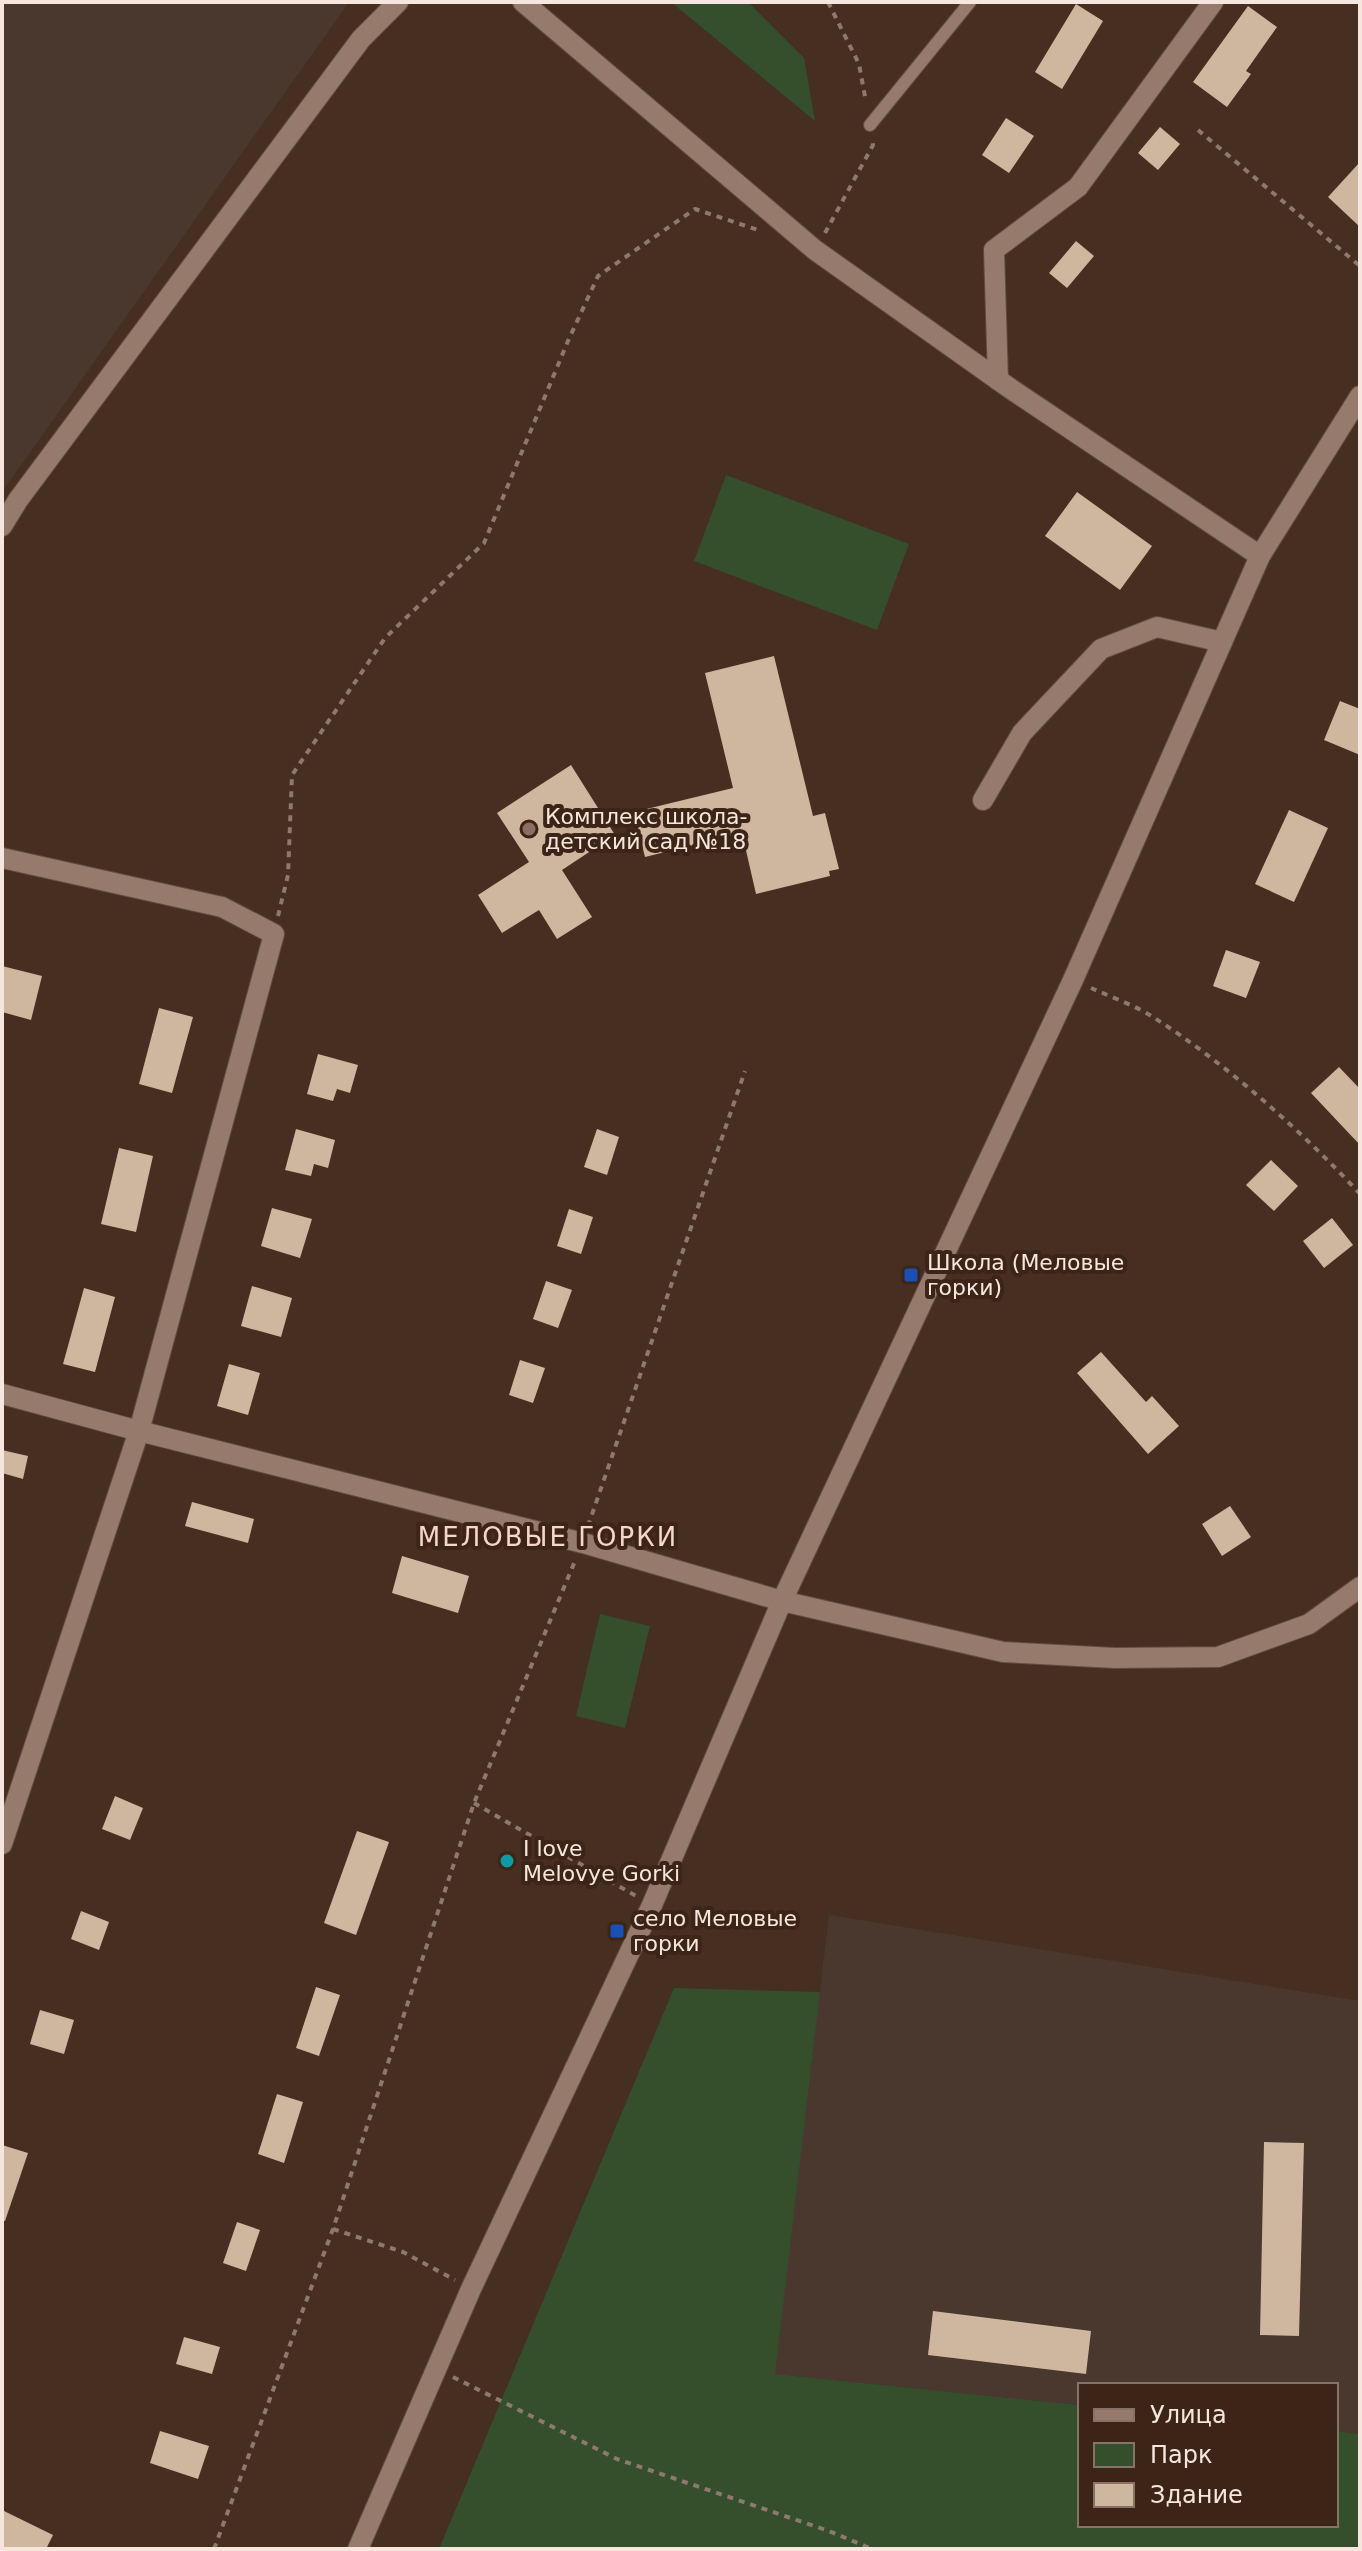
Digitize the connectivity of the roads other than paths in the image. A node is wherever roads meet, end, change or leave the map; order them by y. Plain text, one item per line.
1 (398, 2) edge
2 (523, 2) edge
3 (970, 2) edge
4 (1213, 2) edge
5 (870, 125) road end
6 (998, 380) junction
7 (1360, 396) edge
8 (2, 526) edge
9 (1260, 556) junction
10 (1222, 642) junction
11 (983, 800) dead end
12 (2, 858) edge
13 (2, 1394) edge
14 (139, 1431) junction
15 (1360, 1587) edge
16 (782, 1601) junction
17 (2, 1844) edge
18 (358, 2549) edge

1 - 8 street
2 - 6 street
3 - 5 lane
4 - 6 street
6 - 9 street
7 - 9 street
9 - 10 street
10 - 11 street
10 - 16 street
12 - 14 street
13 - 14 street
14 - 16 street
14 - 17 street
15 - 16 street
16 - 18 street

